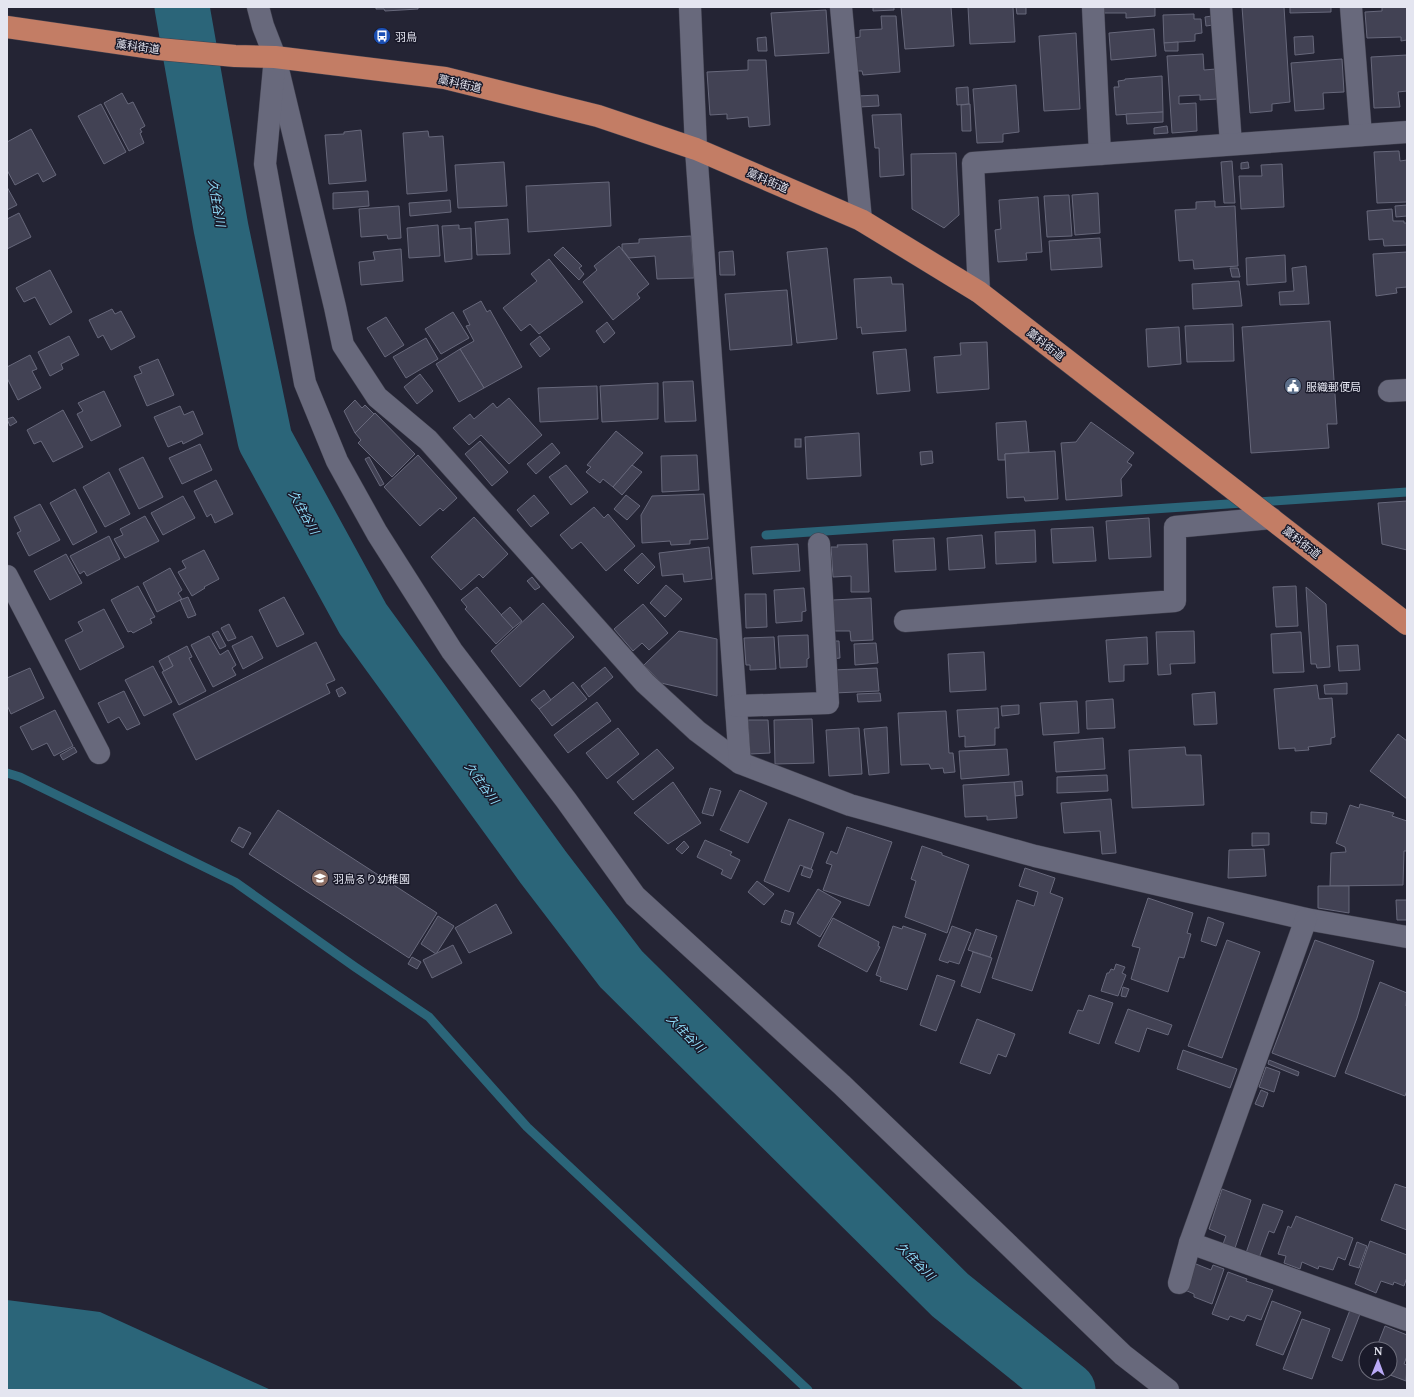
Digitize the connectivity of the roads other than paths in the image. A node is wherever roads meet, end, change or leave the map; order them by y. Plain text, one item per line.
1 (258, 7) edge
2 (690, 7) edge
3 (841, 7) edge
4 (1093, 7) edge
5 (1221, 7) edge
6 (1351, 7) edge
7 (7, 27) edge
8 (275, 57) junction
9 (1407, 132) edge
10 (1361, 135) junction
11 (1231, 144) junction
12 (696, 149) junction
13 (1100, 154) junction
14 (861, 220) junction
15 (980, 292) junction
16 (1271, 518) junction
17 (819, 544) dead end
18 (7, 576) edge
19 (905, 621) dead end
20 (1407, 624) edge
21 (736, 706) junction
22 (99, 753) dead end
23 (740, 763) junction
24 (1306, 919) junction
25 (1407, 937) edge
26 (1190, 1244) junction
27 (1179, 1283) dead end
28 (1407, 1320) edge
29 (1168, 1390) edge

1 - 8 street
2 - 12 street
3 - 14 street
4 - 13 street
5 - 11 street
6 - 10 street
7 - 8 highway, 藁科街道
8 - 12 highway, 藁科街道
8 - 23 street
8 - 29 street
9 - 10 street
10 - 11 street
11 - 13 street
12 - 14 highway, 藁科街道
12 - 21 street
13 - 15 street
14 - 15 highway, 藁科街道
15 - 16 highway, 藁科街道
16 - 19 street
16 - 20 highway, 藁科街道
17 - 21 street
18 - 22 street
21 - 23 street
23 - 24 street
24 - 25 street
24 - 26 street
26 - 27 street
26 - 28 street

